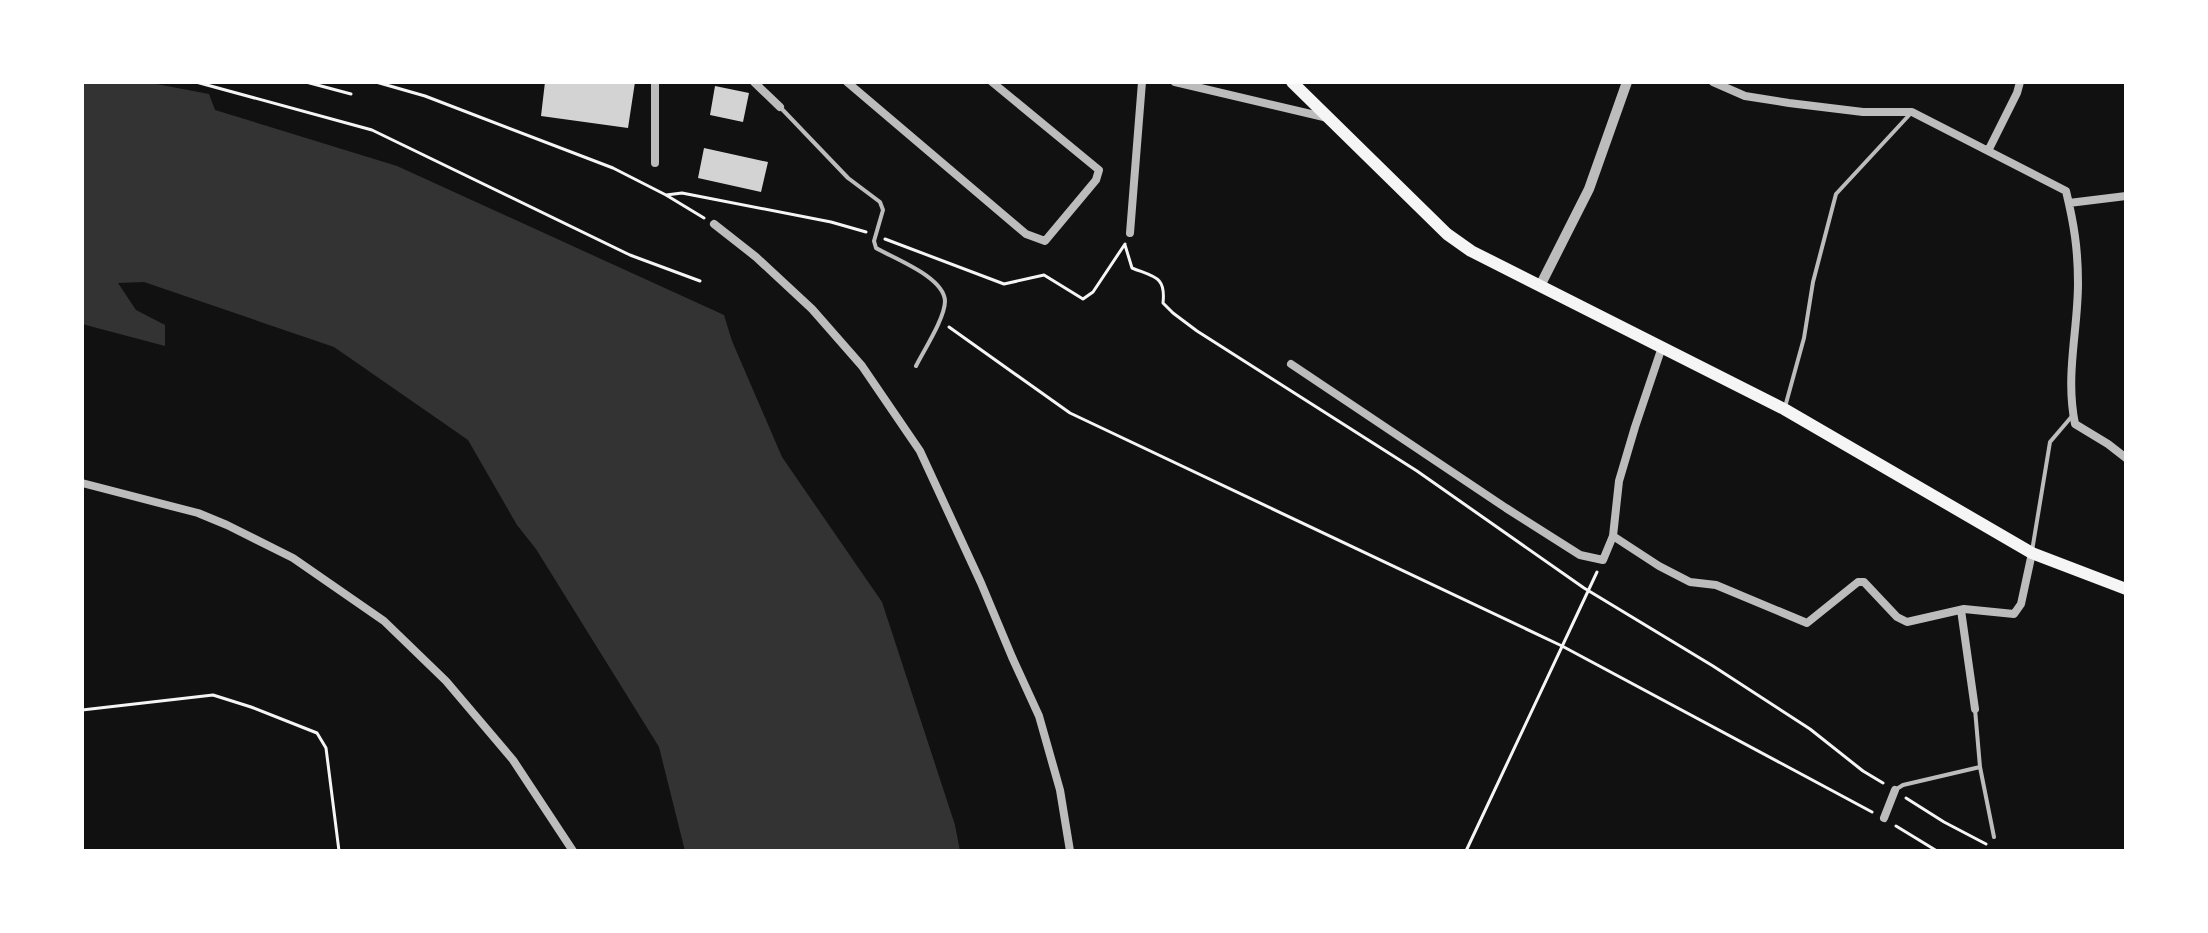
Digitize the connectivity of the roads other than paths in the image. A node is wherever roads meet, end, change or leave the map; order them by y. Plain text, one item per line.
1 (655, 82) edge
2 (754, 82) edge
3 (847, 82) edge
4 (992, 82) edge
5 (1142, 82) edge
6 (1175, 82) edge
7 (1292, 82) edge
8 (1627, 82) edge
9 (1713, 82) edge
10 (2020, 82) edge
11 (780, 107) joint
12 (1912, 112) junction
13 (1328, 119) junction
14 (1988, 151) junction
15 (655, 163) dead end
16 (2126, 196) edge
17 (2069, 203) junction
18 (714, 224) road end
19 (1130, 233) dead end
20 (1540, 286) junction
21 (1662, 347) junction
22 (1291, 364) dead end
23 (916, 366) dead end
24 (1784, 409) junction
25 (2073, 415) junction
26 (2126, 458) edge
27 (82, 483) edge
28 (1613, 536) junction
29 (2032, 553) junction
30 (2126, 589) edge
31 (1961, 610) junction
32 (1975, 709) joint
33 (1980, 767) junction
34 (1895, 790) joint
35 (1884, 818) road end
36 (1994, 837) dead end
37 (573, 851) edge
38 (1070, 851) edge

1 - 15 street
2 - 11 street
3 - 4 street
5 - 19 street
6 - 13 street
7 - 13 main road
8 - 20 street
9 - 12 street
10 - 14 street
11 - 23 lane
12 - 14 street
12 - 24 lane
13 - 20 main road
14 - 17 street
16 - 17 street
17 - 25 street
18 - 38 street
20 - 21 main road
21 - 24 main road
21 - 28 street
22 - 28 street
24 - 29 main road
25 - 26 street
25 - 29 lane
27 - 37 street
28 - 31 street
29 - 30 main road
29 - 31 street
31 - 32 street
32 - 33 lane
33 - 34 lane
33 - 36 lane
34 - 35 street

